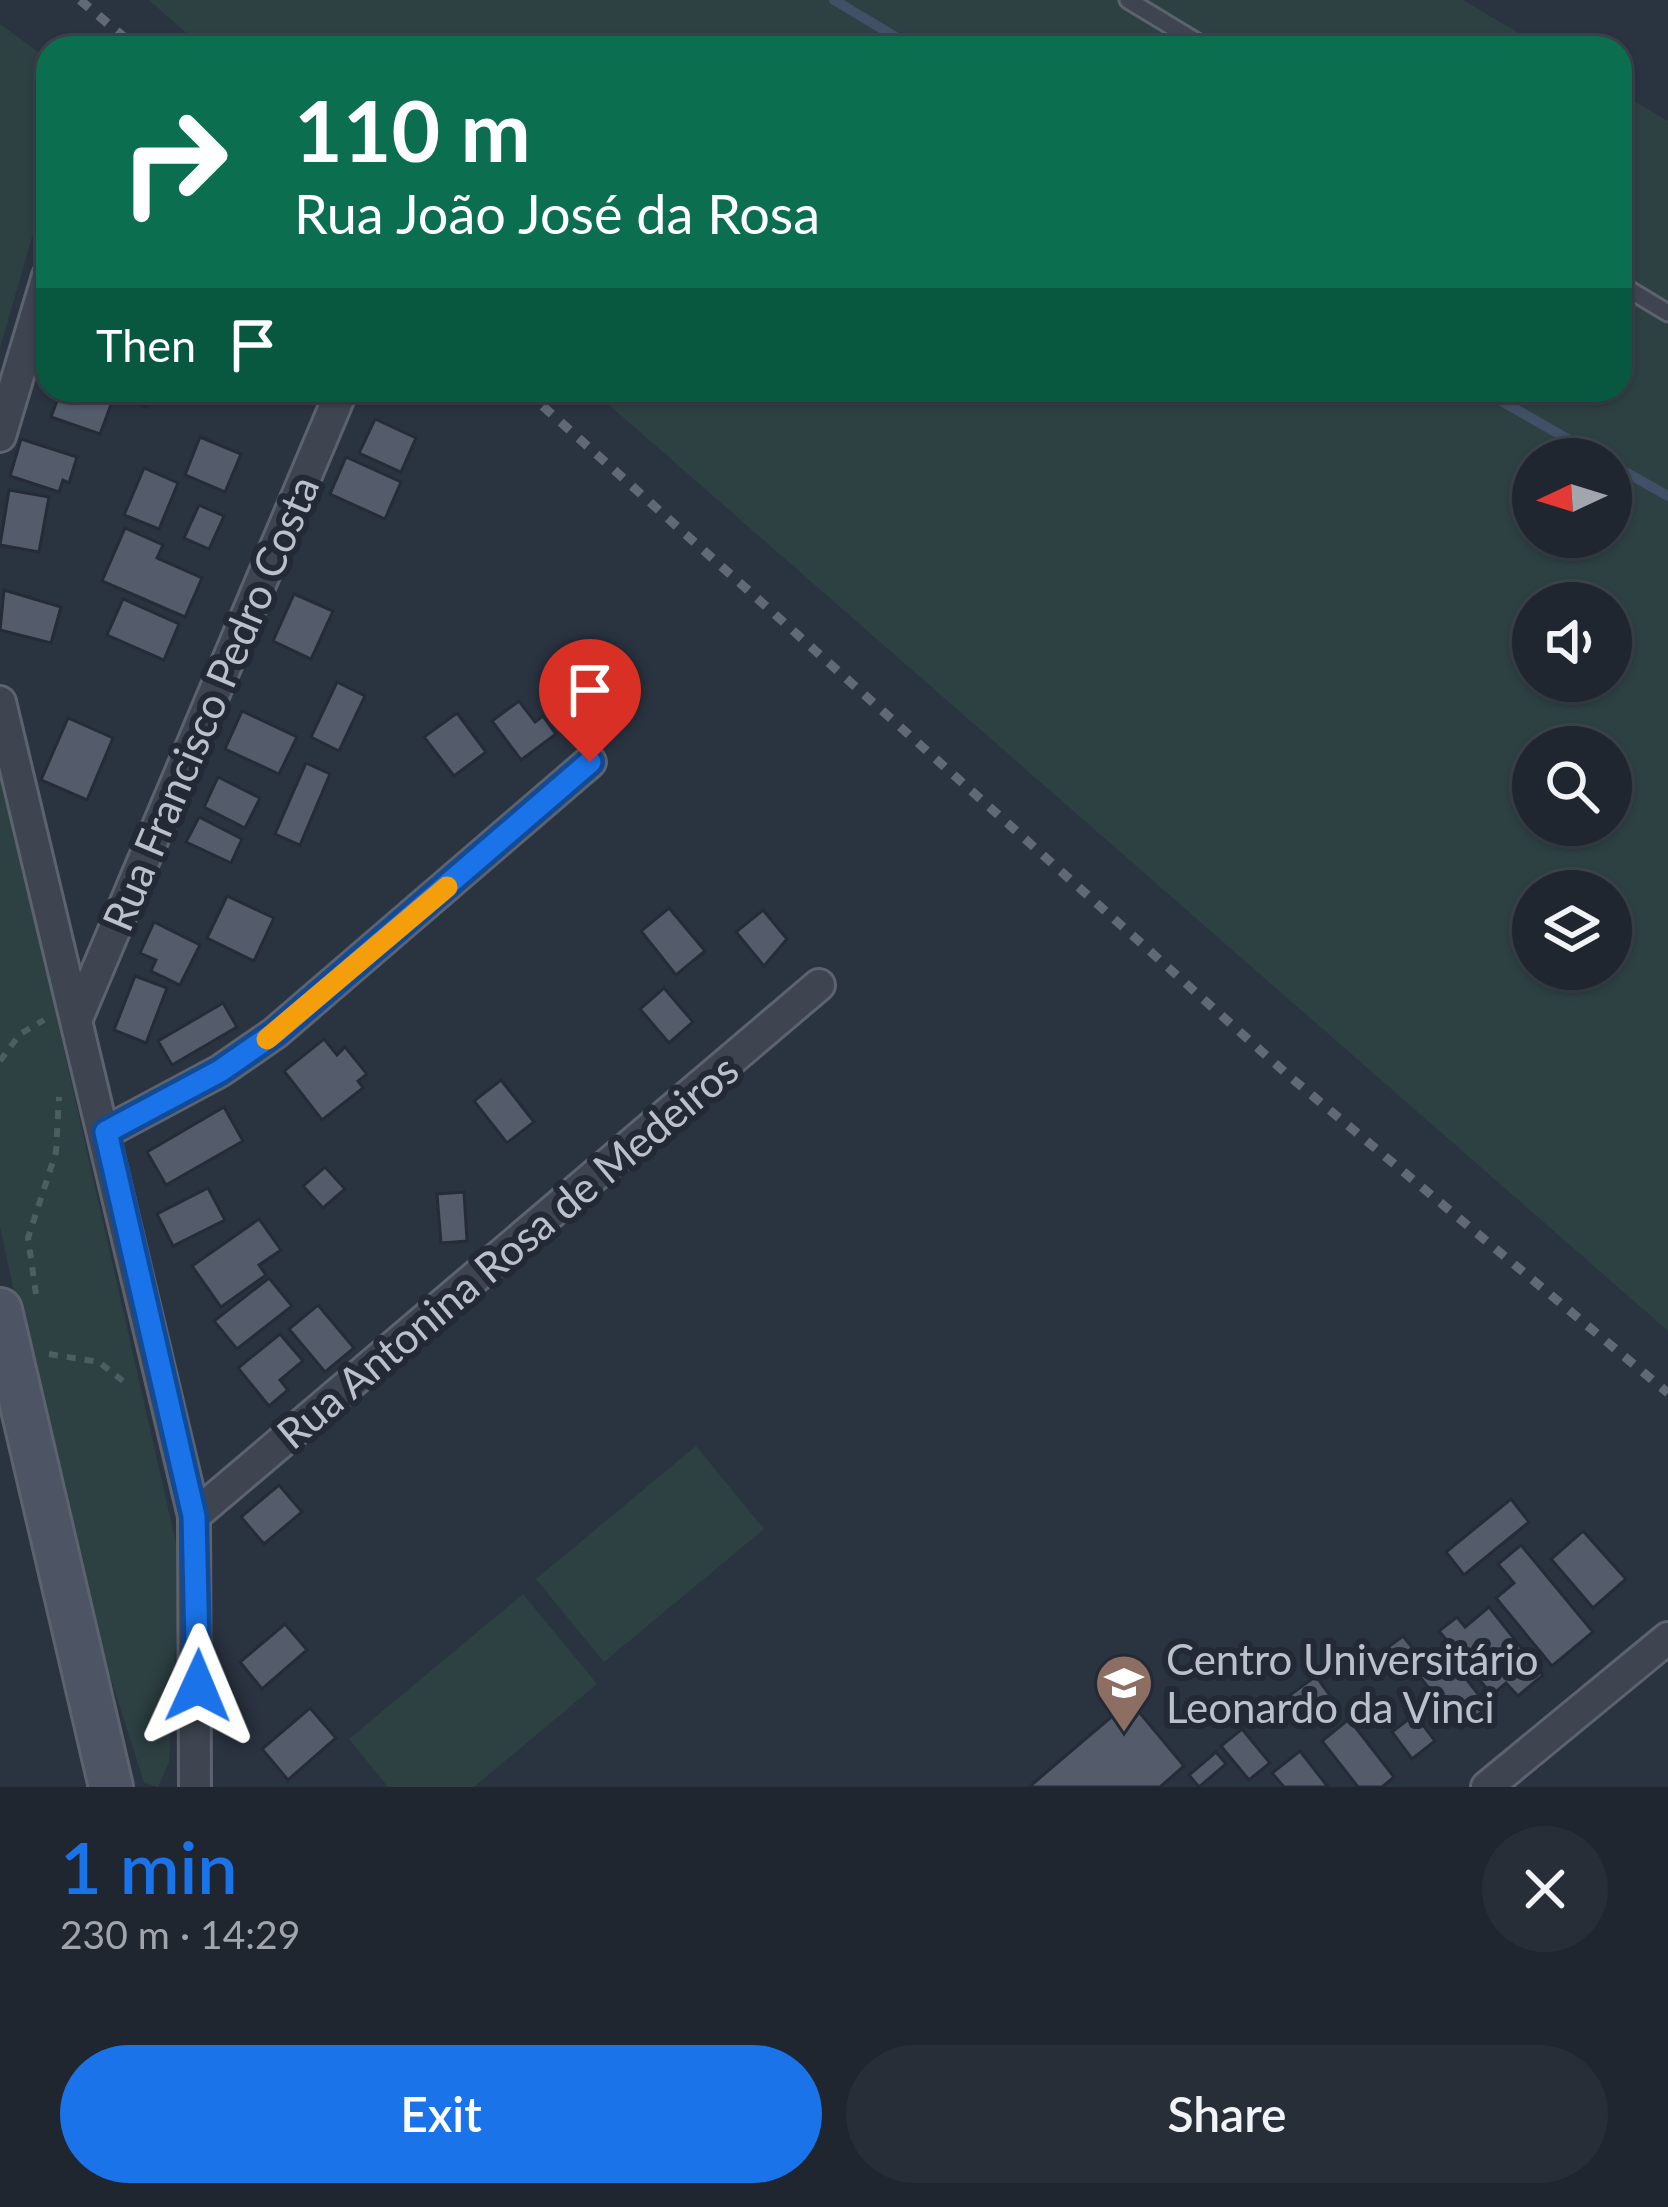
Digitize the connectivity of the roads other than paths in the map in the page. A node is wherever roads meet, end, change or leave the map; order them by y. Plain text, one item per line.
1 (1128, 0) edge
2 (1187, 36) edge
3 (1632, 291) edge
4 (1668, 313) edge
5 (36, 316) edge
6 (337, 402) edge
7 (0, 436) edge
8 (0, 702) edge
9 (590, 762) dead end
10 (819, 985) dead end
11 (78, 1016) junction
12 (106, 1132) junction
13 (19, 1309) edge
14 (194, 1516) junction
15 (1668, 1638) edge
16 (111, 1787) edge
17 (195, 1787) edge
18 (1487, 1787) edge

1 - 2 lane
3 - 4 lane
5 - 7 street
6 - 11 street, Rua Francisco Pedro Costa
8 - 11 street
9 - 12 street
10 - 14 street, Rua Antonina Rosa de Medeiros
11 - 12 street
12 - 14 street
13 - 16 main road
14 - 17 street
15 - 18 street

